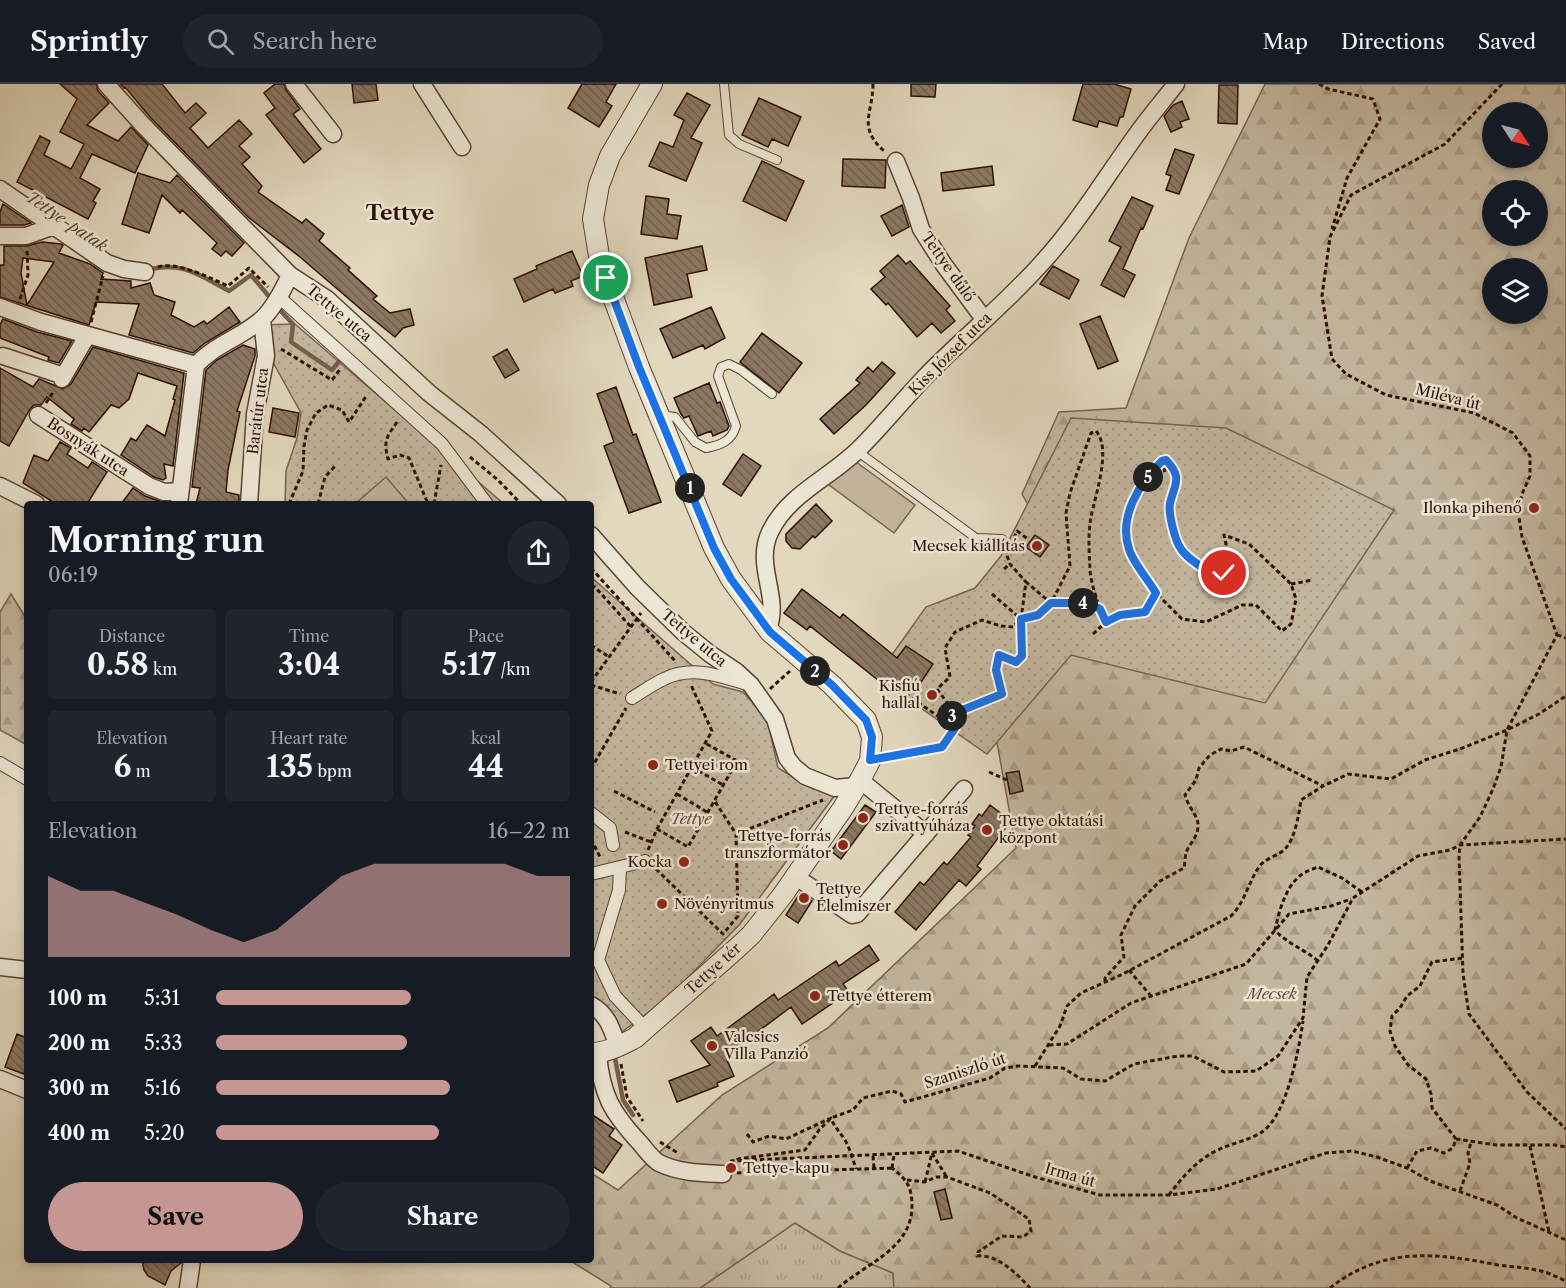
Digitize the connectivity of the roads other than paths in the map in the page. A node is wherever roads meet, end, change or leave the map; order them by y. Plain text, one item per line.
1 (106, 84) edge
2 (294, 84) edge
3 (422, 84) edge
4 (652, 84) edge
5 (724, 84) edge
6 (1176, 84) edge
7 (333, 134) dead end
8 (462, 147) dead end
9 (777, 160) dead end
10 (896, 161) road end
11 (0, 189) edge
12 (54, 226) junction
13 (0, 236) edge
14 (145, 272) road end
15 (290, 275) junction
16 (272, 305) junction
17 (0, 308) edge
18 (984, 319) junction
19 (87, 336) junction
20 (3, 356) dead end
21 (196, 365) junction
22 (772, 394) dead end
23 (38, 415) road end
24 (659, 415) junction
25 (857, 451) junction
26 (0, 486) edge
27 (180, 498) edge
28 (30, 501) edge
29 (249, 501) edge
30 (486, 501) edge
31 (555, 501) edge
32 (594, 538) edge
33 (1002, 539) dead end
34 (768, 629) junction
35 (755, 692) junction
36 (632, 698) road end
37 (0, 763) edge
38 (24, 778) edge
39 (858, 783) junction
40 (964, 789) dead end
41 (594, 815) edge
42 (926, 834) junction
43 (613, 845) dead end
44 (645, 861) road end
45 (620, 868) junction
46 (597, 873) edge
47 (796, 877) junction
48 (0, 967) edge
49 (24, 970) edge
50 (594, 1007) edge
51 (646, 1029) junction
52 (616, 1042) junction
53 (595, 1053) edge
54 (0, 1079) edge
55 (24, 1089) edge
56 (725, 1168) road end
57 (192, 1263) edge
58 (188, 1288) edge

1 - 15 street, Tettye utca
2 - 7 street
3 - 8 street
4 - 24 street, Tettye tér
5 - 9 lane
6 - 18 street, Kiss József utca
10 - 18 street, Tettye dűlő
11 - 12 street
12 - 13 street
12 - 14 street
15 - 16 street
15 - 31 street, Tettye utca
16 - 21 street
16 - 29 street, Barátúr utca
16 - 30 street
17 - 19 street
18 - 25 street, Kiss József utca
19 - 20 street
19 - 21 street
21 - 27 street
22 - 24 lane
23 - 27 street, Bosnyák utca
24 - 34 street, Tettye tér
25 - 33 lane
25 - 34 street, Kiss József utca
26 - 28 street
32 - 35 street, Tettye utca
34 - 39 street, Tettye tér
35 - 36 street
35 - 39 street
37 - 38 street
39 - 42 street
39 - 47 street, Tettye tér
40 - 42 street
41 - 43 street
42 - 47 street
44 - 45 street
45 - 46 street
45 - 51 street
47 - 51 street, Tettye tér
48 - 49 street
50 - 52 street
51 - 52 street, Tettye tér
52 - 53 street, Tettye tér
53 - 56 street
54 - 55 street
57 - 58 street

